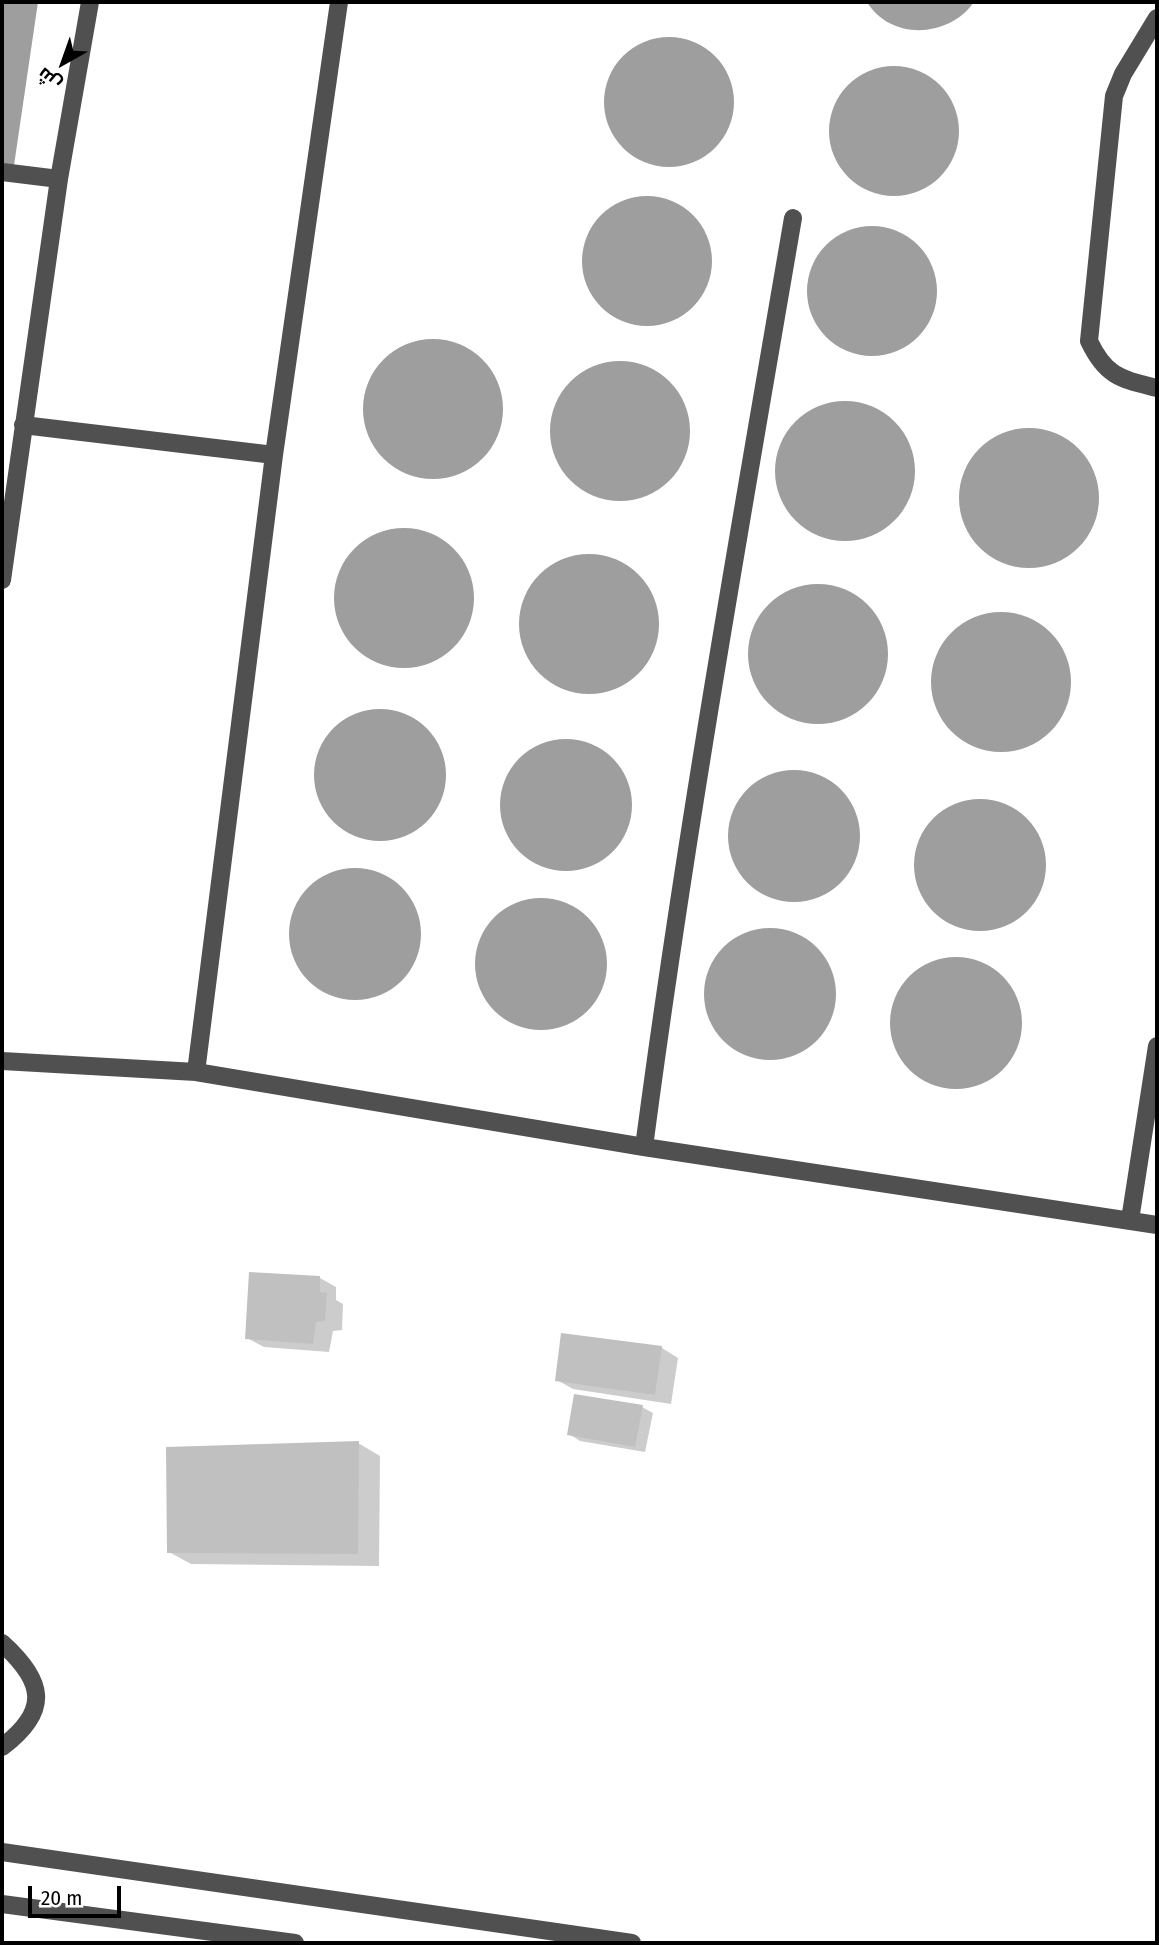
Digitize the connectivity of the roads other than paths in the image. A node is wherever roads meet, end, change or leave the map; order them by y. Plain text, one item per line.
1 (90, 2) edge
2 (339, 2) edge
3 (1157, 18) edge
4 (2, 172) edge
5 (59, 178) junction
6 (793, 218) dead end
7 (1157, 388) edge
8 (23, 425) junction
9 (274, 455) junction
10 (2, 580) edge
11 (1157, 1046) edge
12 (2, 1061) edge
13 (196, 1072) junction
14 (644, 1147) junction
15 (1130, 1220) junction
16 (1157, 1224) edge
17 (2, 1643) edge
18 (2, 1747) edge
19 (2, 1852) edge
20 (2, 1903) edge
21 (295, 1943) edge
22 (632, 1943) edge

1 - 5 street
2 - 9 street
3 - 7 street
4 - 5 street
5 - 8 street
6 - 14 street
8 - 9 street
8 - 10 street
9 - 13 street
11 - 15 street
12 - 13 street
13 - 14 street
14 - 15 street
15 - 16 street
17 - 18 street
19 - 22 street
20 - 21 street

